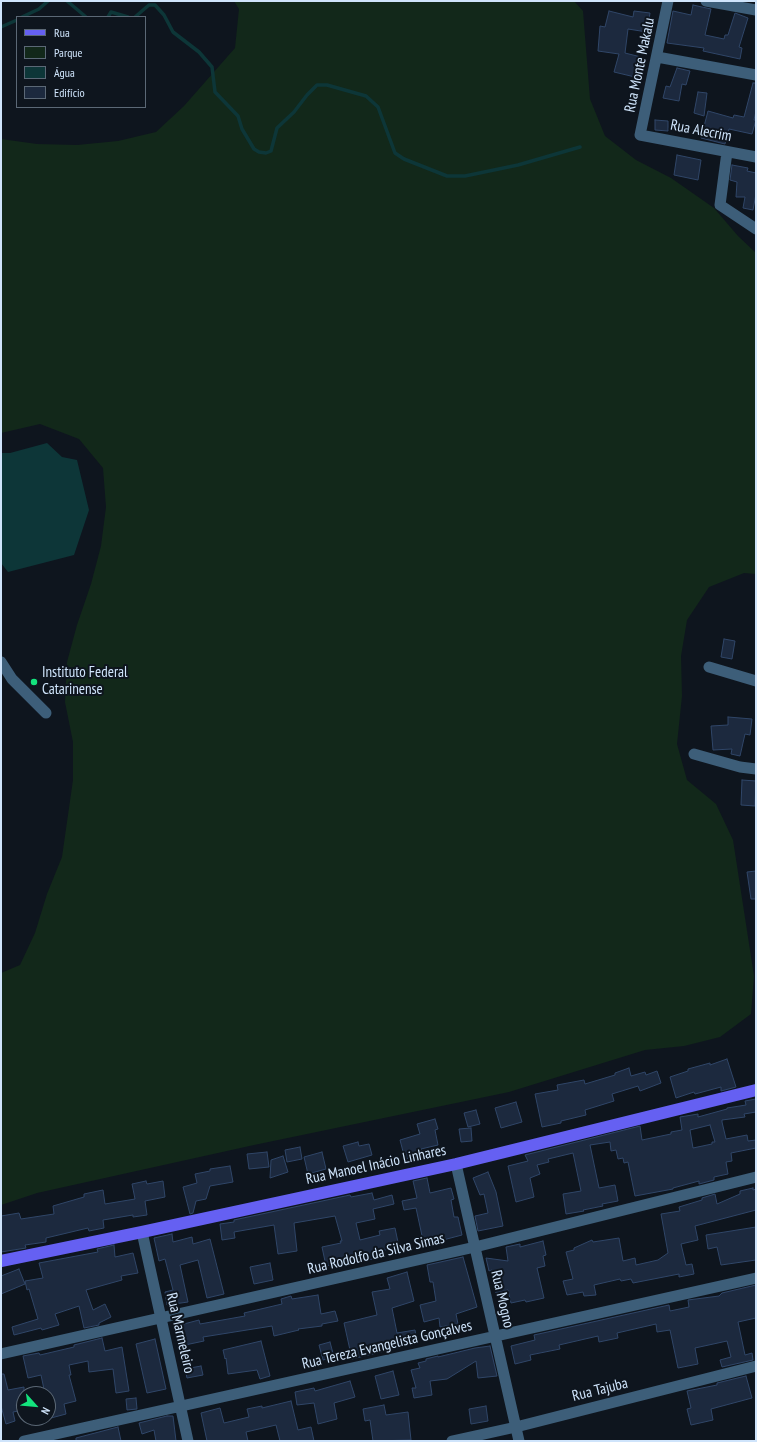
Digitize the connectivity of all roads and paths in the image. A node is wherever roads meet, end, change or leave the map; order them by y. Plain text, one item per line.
1 (668, 1) edge
2 (706, 1) edge
3 (756, 10) edge
4 (657, 57) junction
5 (756, 75) edge
6 (640, 135) joint
7 (727, 152) junction
8 (756, 157) edge
9 (756, 229) edge
10 (1, 662) edge
11 (709, 666) dead end
12 (756, 681) edge
13 (46, 713) dead end
14 (694, 754) dead end
15 (756, 769) edge
16 (756, 1090) edge
17 (456, 1164) junction
18 (756, 1177) edge
19 (142, 1232) junction
20 (475, 1247) junction
21 (1, 1261) edge
22 (756, 1278) edge
23 (161, 1318) junction
24 (495, 1336) junction
25 (1, 1354) edge
26 (756, 1366) edge
27 (180, 1406) junction
28 (516, 1427) junction
29 (24, 1441) edge
30 (188, 1441) edge
31 (452, 1441) edge
32 (519, 1441) edge

1 - 4 street, Rua Monte Makalu
2 - 3 street
4 - 5 street
4 - 6 street, Rua Monte Makalu
6 - 7 street, Rua Alecrim
7 - 8 street, Rua Alecrim
7 - 9 street
10 - 13 street
11 - 12 street
14 - 15 street
16 - 17 main road, Rua Manoel Inácio Linhares
17 - 19 main road, Rua Manoel Inácio Linhares
17 - 20 street, Rua Mogno
18 - 20 street, Rua Rodolfo da Silva Simas
19 - 21 main road, Rua Manoel Inácio Linhares
19 - 23 street, Rua Marmeleiro
20 - 23 street, Rua Rodolfo da Silva Simas
20 - 24 street, Rua Mogno
22 - 24 street, Rua Tereza Evangelista Gonçalves
23 - 25 street, Rua Rodolfo da Silva Simas
23 - 27 street, Rua Marmeleiro
24 - 27 street, Rua Tereza Evangelista Gonçalves
24 - 28 street, Rua Mogno
26 - 28 street, Rua Tajuba
27 - 29 street, Rua Tereza Evangelista Gonçalves
27 - 30 street, Rua Marmeleiro
28 - 31 street, Rua Tajuba
28 - 32 street, Rua Mogno

